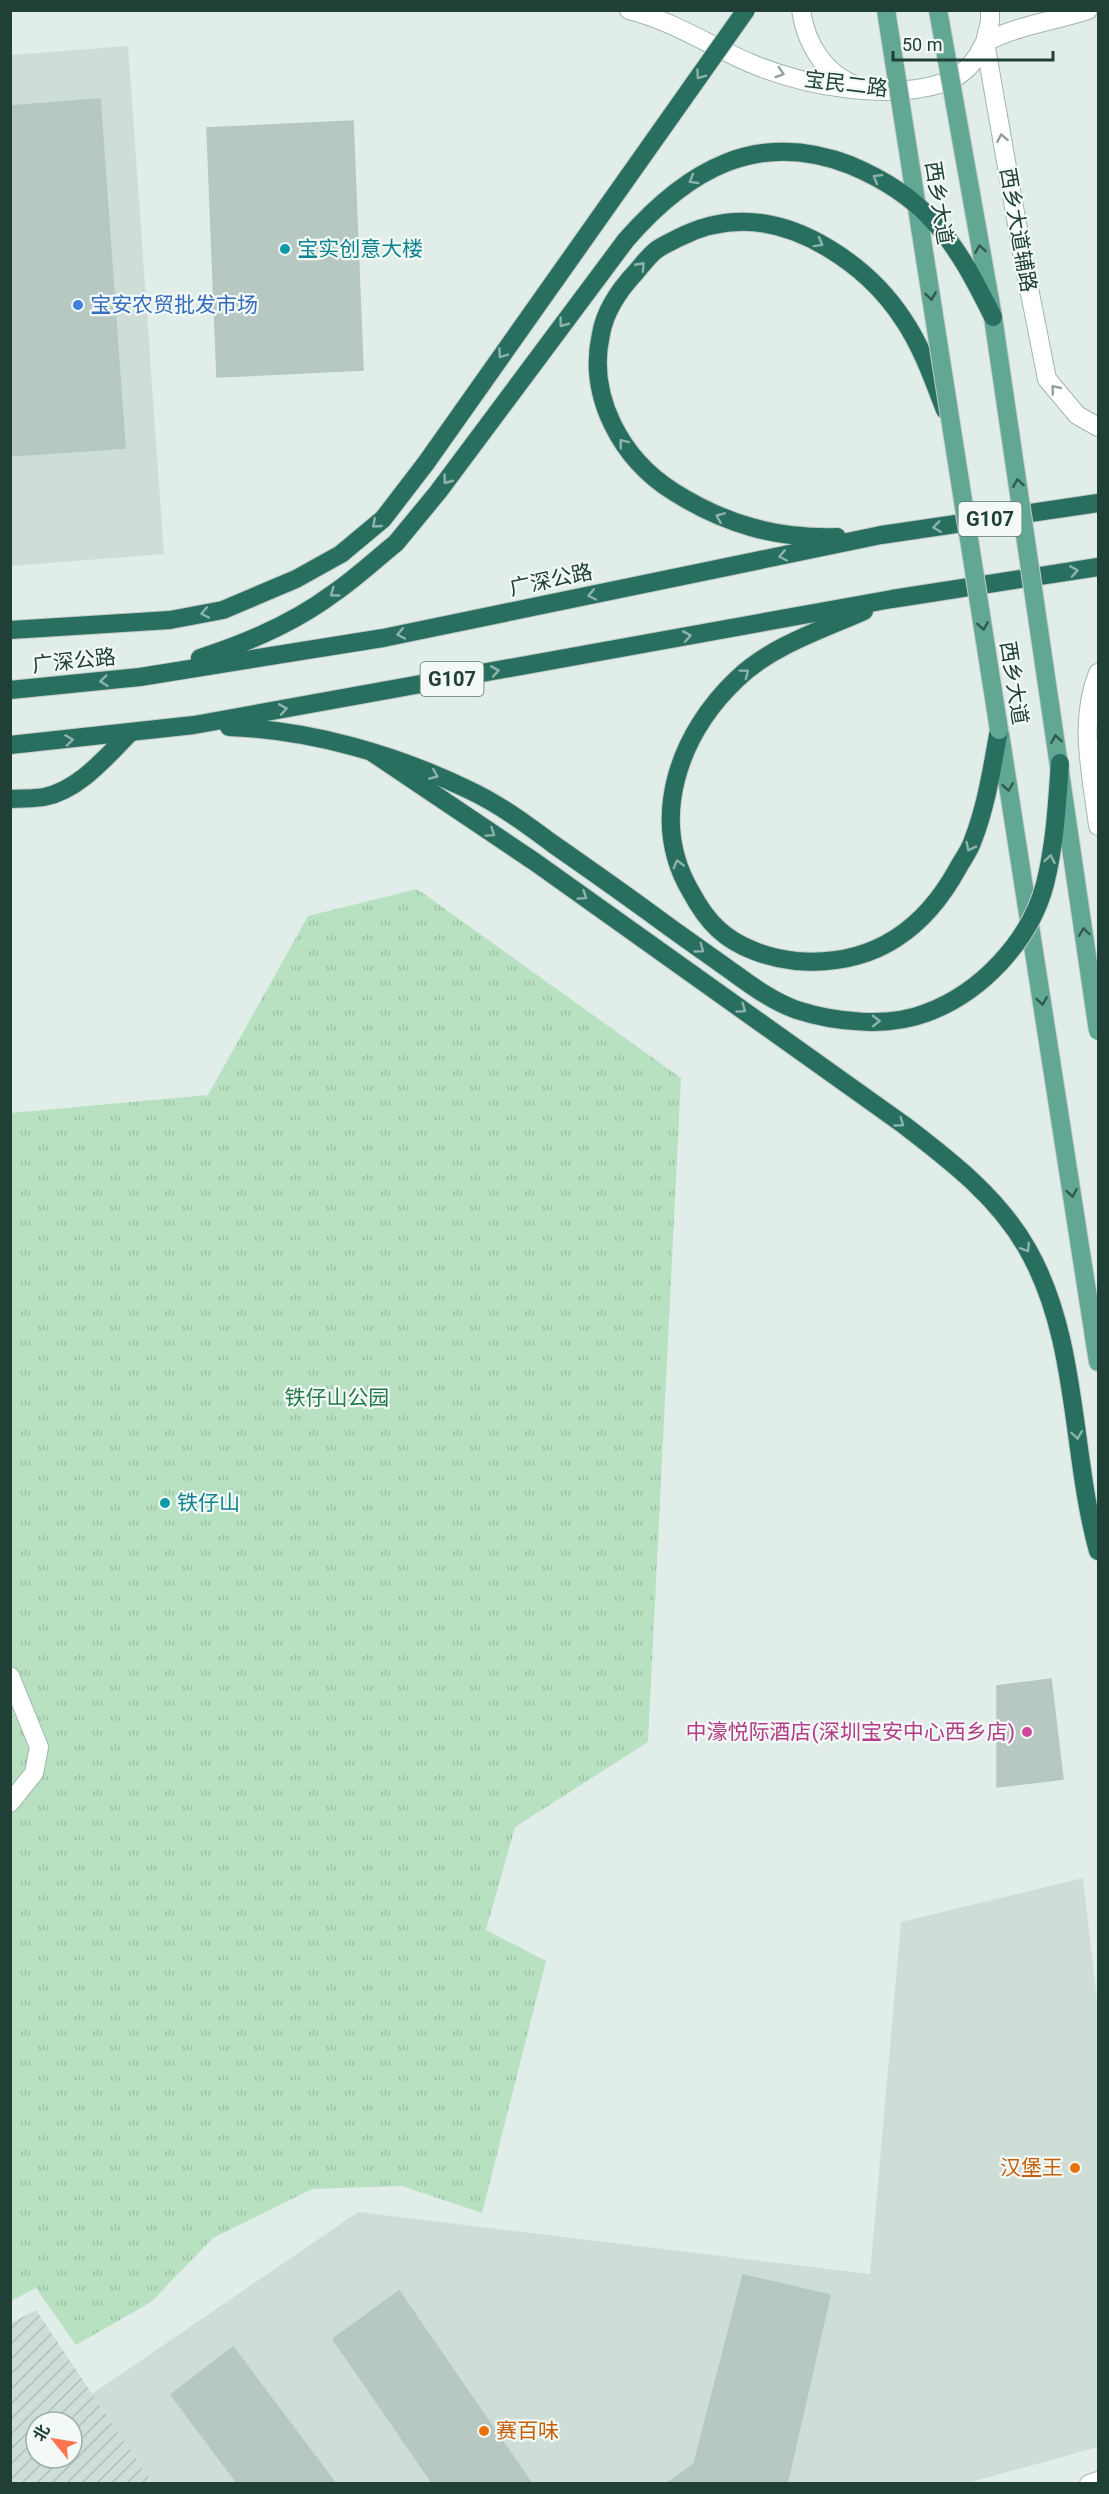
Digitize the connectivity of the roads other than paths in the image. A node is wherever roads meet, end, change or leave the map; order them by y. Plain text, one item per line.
1 (629, 10) edge
2 (746, 10) edge
3 (801, 10) edge
4 (886, 10) edge
5 (938, 10) edge
6 (990, 10) edge
7 (1088, 10) edge
8 (985, 42) junction
9 (870, 91) junction
10 (993, 317) junction
11 (951, 423) junction
12 (1098, 427) edge
13 (1098, 503) edge
14 (881, 535) junction
15 (1098, 567) edge
16 (892, 599) junction
17 (10, 630) edge
18 (1098, 673) edge
19 (140, 677) junction
20 (10, 690) edge
21 (194, 725) junction
22 (999, 730) junction
23 (130, 733) junction
24 (10, 745) edge
25 (373, 753) junction
26 (1060, 763) junction
27 (10, 799) edge
28 (1098, 826) edge
29 (1098, 1031) edge
30 (1098, 1362) edge
31 (1098, 1551) edge
32 (10, 1676) edge
33 (10, 1803) edge
34 (1098, 2481) edge
35 (1089, 2484) edge

1 -> 9 street, 宝民二路
2 -> 17 highway, bridge
3 - 9 street
4 -> 11 main road, 西乡大道, bridge
10 -> 5 main road, 西乡大道, bridge
6 - 8 street, 西乡大道辅路
7 - 8 street
8 - 9 street, 宝民二路
12 -> 8 street, 西乡大道辅路
10 -> 19 highway, bridge
26 -> 10 main road, 西乡大道, bridge
14 -> 11 highway, bridge
11 -> 22 main road, 西乡大道, bridge
13 -> 14 highway, 广深公路 / G107
14 -> 19 highway, 广深公路 / G107
16 -> 15 highway, G107
21 -> 16 highway, G107
22 -> 16 highway
18 - 28 street
19 -> 20 highway, 广深公路 / G107
21 - 23 highway, G107
21 - 25 highway
22 -> 30 main road, 西乡大道, bridge
24 -> 23 highway, G107
23 - 27 highway
25 -> 26 highway, bridge
25 -> 31 highway
29 -> 26 main road, 西乡大道, bridge
32 - 33 street
34 - 35 street

